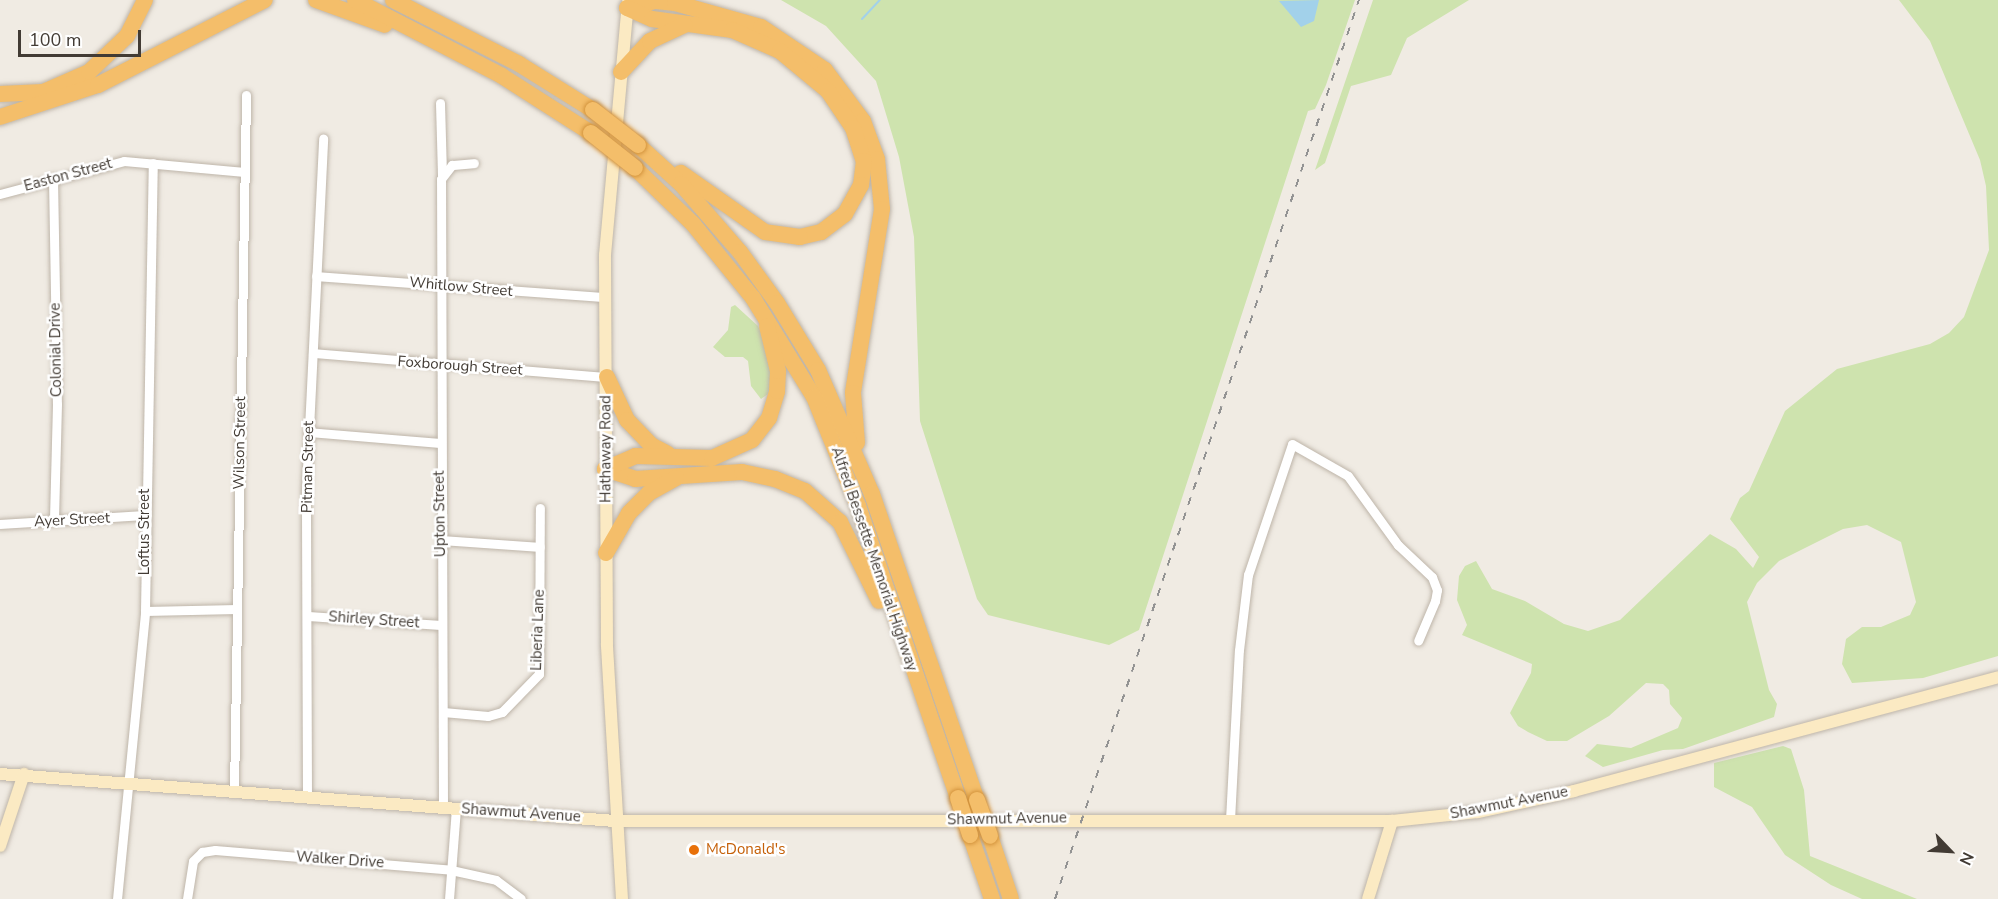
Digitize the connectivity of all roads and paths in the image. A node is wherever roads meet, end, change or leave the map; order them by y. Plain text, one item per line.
1 (145, 0) edge
2 (265, 0) edge
3 (316, 0) edge
4 (355, 0) edge
5 (393, 0) edge
6 (422, 0) edge
7 (673, 1) edge
8 (628, 4) edge
9 (687, 24) junction
10 (519, 64) junction
11 (621, 72) junction
12 (497, 73) junction
13 (0, 94) edge
14 (246, 95) dead end
15 (440, 103) dead end
16 (0, 117) edge
17 (323, 138) dead end
18 (642, 148) junction
19 (153, 163) junction
20 (474, 163) dead end
21 (244, 172) junction
22 (442, 175) junction
23 (53, 178) junction
24 (0, 194) edge
25 (316, 276) junction
26 (440, 285) junction
27 (605, 297) junction
28 (764, 313) junction
29 (313, 353) junction
30 (441, 364) junction
31 (607, 377) junction
32 (308, 432) junction
33 (439, 443) junction
34 (858, 456) junction
35 (677, 458) junction
36 (605, 469) junction
37 (694, 473) junction
38 (540, 508) dead end
39 (144, 515) junction
40 (54, 521) junction
41 (0, 524) edge
42 (442, 540) junction
43 (540, 547) junction
44 (606, 553) junction
45 (237, 609) junction
46 (145, 611) junction
47 (308, 616) junction
48 (441, 625) junction
49 (1418, 641) dead end
50 (913, 674) junction
51 (1998, 677) edge
52 (443, 712) junction
53 (0, 774) edge
54 (24, 774) junction
55 (130, 782) junction
56 (234, 791) junction
57 (308, 796) junction
58 (443, 807) junction
59 (456, 808) junction
60 (1230, 820) junction
61 (615, 821) junction
62 (1392, 821) junction
63 (0, 846) edge
64 (451, 870) junction
65 (117, 899) edge
66 (187, 899) edge
67 (449, 899) edge
68 (521, 899) edge
69 (622, 899) edge
70 (992, 899) edge
71 (1011, 899) edge
72 (1368, 899) edge

1 - 13 highway
2 - 16 highway
3 - 12 highway
4 - 12 highway, Alfred Bessette Memorial Highway
5 - 10 highway, Alfred Bessette Memorial Highway
6 - 10 highway
7 - 8 highway
7 - 34 highway
8 - 9 highway
8 - 11 street, Hathaway Road
9 - 11 highway
9 - 18 highway
10 - 18 highway, Alfred Bessette Memorial Highway, bridge
11 - 27 street, Hathaway Road
12 - 28 highway, Alfred Bessette Memorial Highway, bridge
14 - 21 street, Wilson Street
15 - 22 street, Upton Street
17 - 25 street, Pitman Street
18 - 34 highway, Alfred Bessette Memorial Highway
19 - 21 street, Easton Street
19 - 23 street, Easton Street
19 - 39 street, Loftus Street
20 - 22 street
21 - 45 street, Wilson Street
22 - 26 street, Upton Street
23 - 24 street, Easton Street
23 - 40 street, Colonial Drive
25 - 26 street, Whitlow Street
25 - 29 street, Pitman Street
26 - 27 street, Whitlow Street
26 - 30 street, Upton Street
27 - 31 street, Hathaway Road
28 - 35 highway
28 - 50 highway, Alfred Bessette Memorial Highway
29 - 30 street, Foxborough Street
29 - 32 street, Pitman Street
30 - 31 street, Foxborough Street
30 - 33 street, Upton Street
31 - 35 highway
31 - 36 street, Hathaway Road
32 - 33 street
32 - 47 street, Pitman Street
33 - 42 street, Upton Street
34 - 71 highway, Alfred Bessette Memorial Highway, bridge
35 - 36 highway
36 - 37 highway
36 - 44 street, Hathaway Road
37 - 44 highway
37 - 50 highway
38 - 43 street, Liberia Lane
39 - 40 street, Ayer Street
39 - 46 street, Loftus Street
40 - 41 street, Ayer Street
42 - 43 street
42 - 48 street, Upton Street
43 - 52 street, Liberia Lane
44 - 61 street, Hathaway Road
45 - 46 street
45 - 56 street, Wilson Street
46 - 55 street, Loftus Street
47 - 48 street, Shirley Street
47 - 57 street, Pitman Street
48 - 52 street, Upton Street
49 - 60 street
50 - 70 highway, Alfred Bessette Memorial Highway, bridge
51 - 62 street, Shawmut Avenue
52 - 58 street, Upton Street
53 - 54 street, Shawmut Avenue
54 - 55 street, Shawmut Avenue
54 - 63 street
55 - 56 street, Shawmut Avenue
55 - 65 street, Loftus Street
56 - 57 street, Shawmut Avenue
57 - 58 street, Shawmut Avenue
58 - 59 street, Shawmut Avenue
59 - 61 street, Shawmut Avenue
59 - 64 street
60 - 61 street, Shawmut Avenue
60 - 62 street, Shawmut Avenue
61 - 69 street, Hathaway Road
62 - 72 street
64 - 66 street, Walker Drive
64 - 67 street
64 - 68 street, Walker Drive

